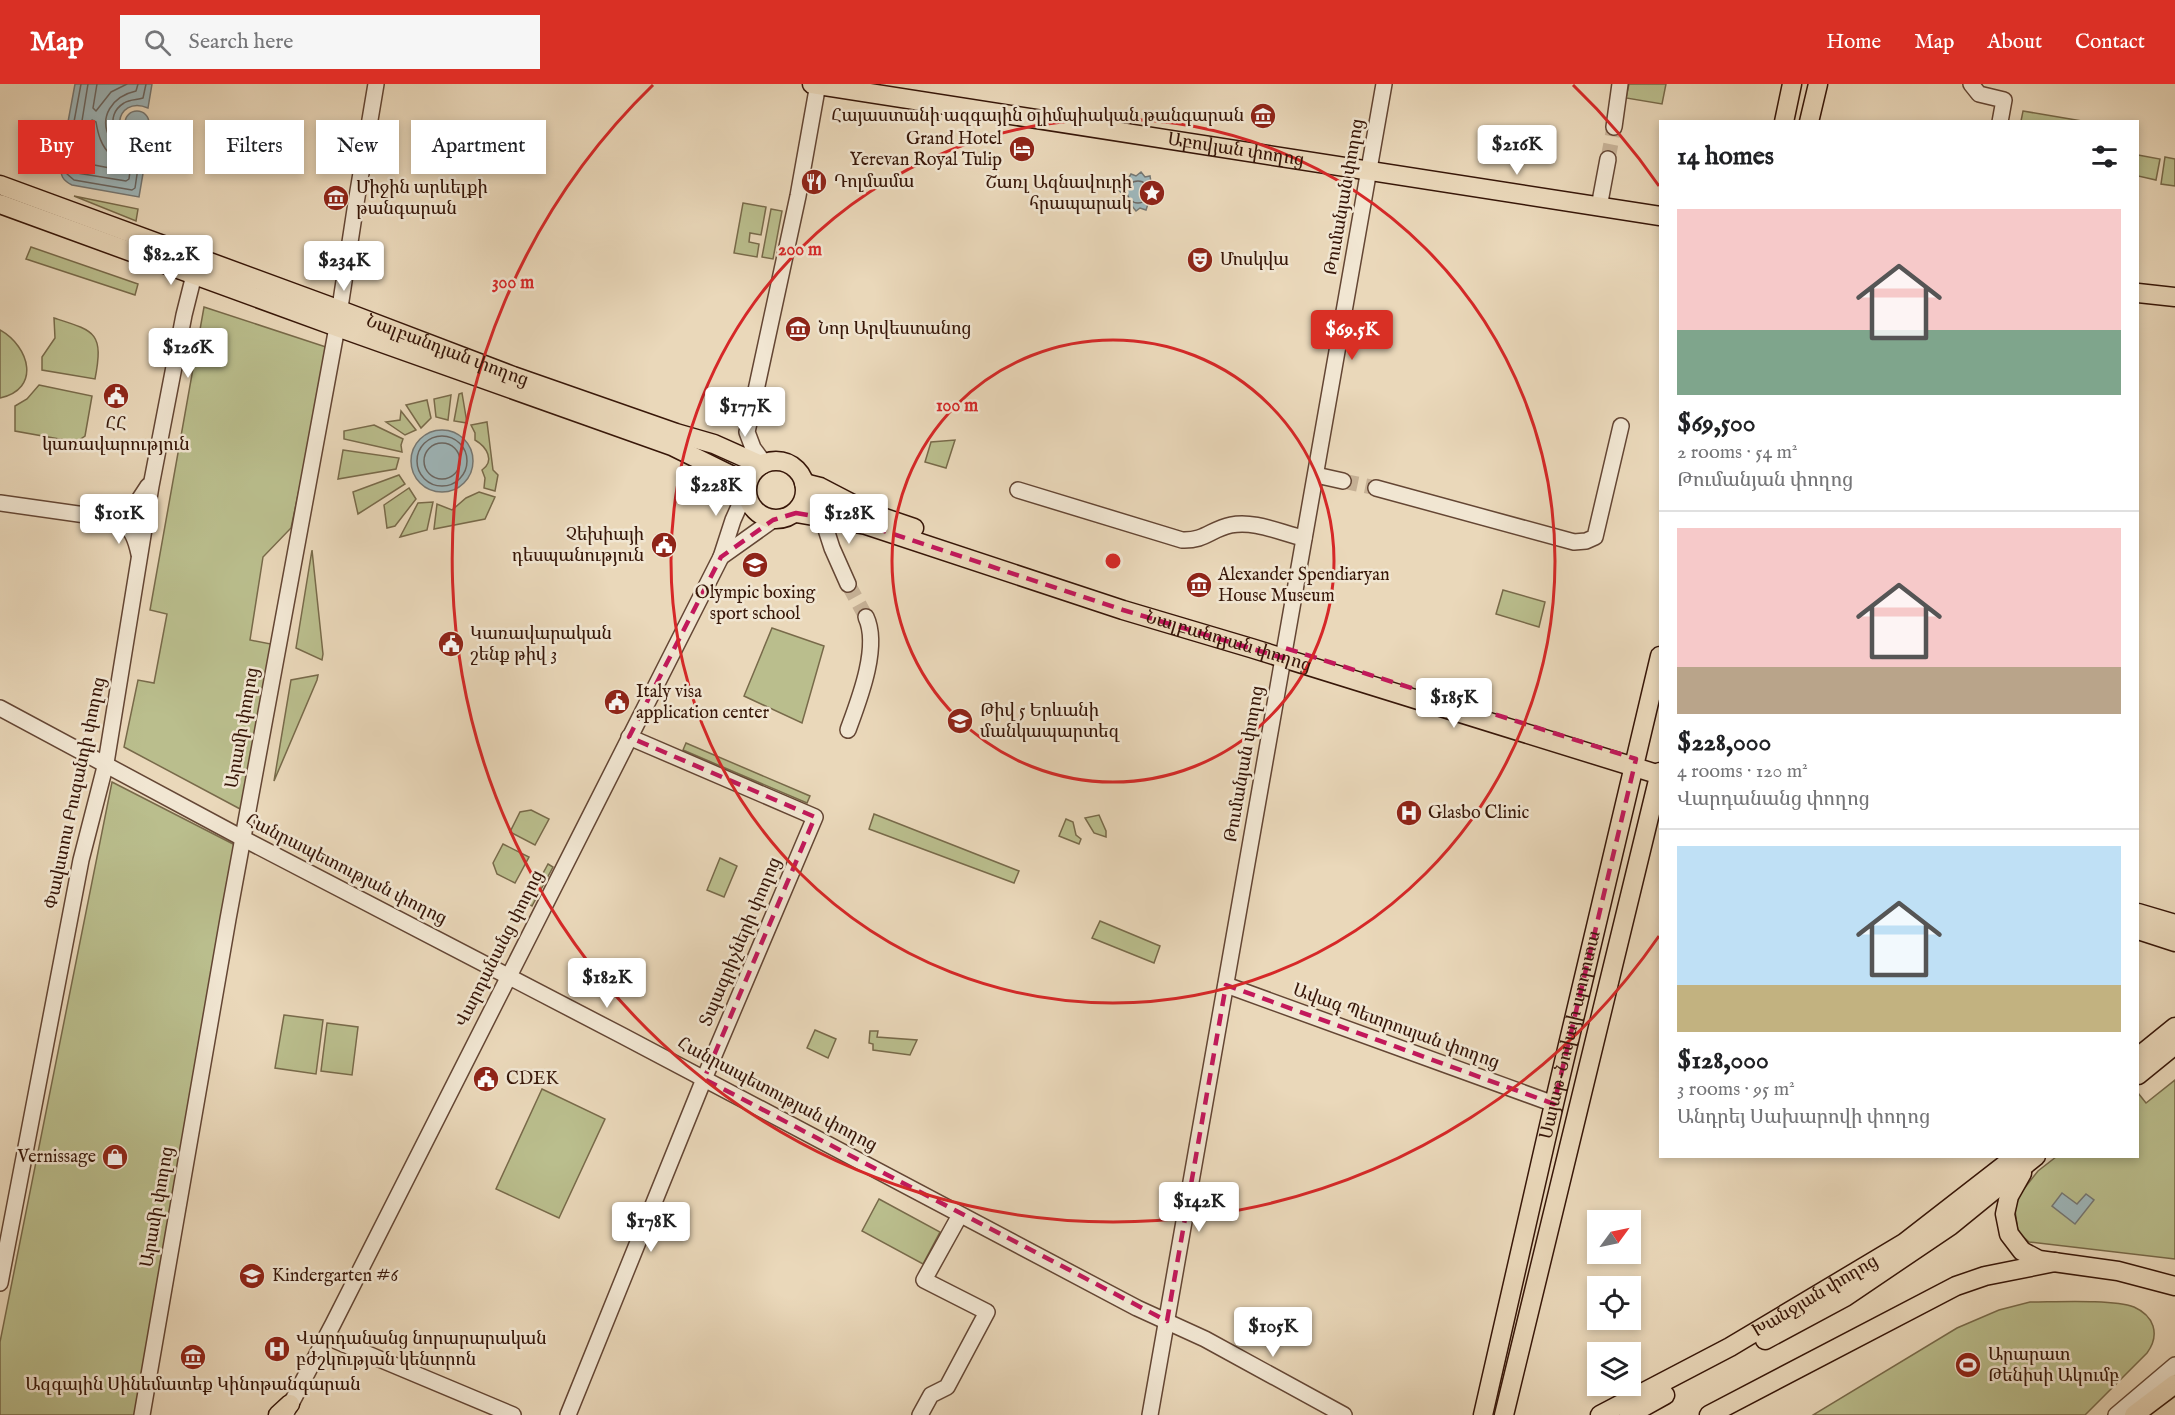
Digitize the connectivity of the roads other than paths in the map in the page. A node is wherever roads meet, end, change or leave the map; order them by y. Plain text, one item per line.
1 (376, 84) edge
2 (816, 84) edge
3 (1384, 84) edge
4 (1620, 84) edge
5 (1792, 84) edge
6 (1818, 84) edge
7 (1971, 84) edge
8 (1784, 120) edge
9 (1809, 120) edge
10 (2000, 120) edge
11 (1614, 127) tunnel mouth
12 (1608, 159) tunnel mouth
13 (1369, 172) junction
14 (0, 185) edge
15 (0, 204) edge
16 (1599, 207) junction
17 (1659, 216) edge
18 (194, 275) junction
19 (2139, 293) edge
20 (2175, 297) edge
21 (339, 319) junction
22 (1621, 426) dead end
23 (762, 464) junction
24 (153, 475) junction
25 (1316, 475) junction
26 (1342, 481) tunnel mouth
27 (804, 483) junction
28 (747, 487) junction
29 (1376, 489) tunnel mouth
30 (1018, 490) dead end
31 (0, 503) edge
32 (796, 513) junction
33 (822, 517) junction
34 (121, 520) junction
35 (773, 520) junction
36 (1304, 538) junction
37 (140, 557) junction
38 (721, 557) junction
39 (848, 584) tunnel mouth
40 (866, 616) tunnel mouth
41 (1284, 653) junction
42 (1659, 660) edge
43 (0, 708) edge
44 (848, 730) dead end
45 (629, 737) junction
46 (106, 763) junction
47 (1635, 763) junction
48 (1659, 767) edge
49 (1659, 774) edge
50 (1659, 778) edge
51 (243, 839) junction
52 (2139, 913) edge
53 (2175, 924) edge
54 (2139, 930) edge
55 (2175, 942) edge
56 (508, 975) junction
57 (1226, 985) junction
58 (2175, 1027) edge
59 (2175, 1045) edge
60 (2139, 1056) edge
61 (2139, 1074) edge
62 (704, 1079) junction
63 (1554, 1104) junction
64 (2026, 1160) edge
65 (960, 1215) junction
66 (2055, 1262) junction
67 (0, 1283) edge
68 (2175, 1286) edge
69 (1167, 1321) junction
70 (327, 1337) junction
71 (2175, 1365) edge
72 (2175, 1384) edge
73 (284, 1411) edge
74 (142, 1415) edge
75 (513, 1415) edge
76 (568, 1415) edge
77 (920, 1415) edge
78 (1150, 1415) edge
79 (1344, 1415) edge
80 (1483, 1415) edge
81 (1504, 1415) edge
82 (1600, 1415) edge
83 (1629, 1415) edge
84 (1709, 1415) edge
85 (2116, 1415) edge
86 (2134, 1415) edge

1 - 21 street, Արամի փողոց
2 - 13 main road, Աբովյան փողոց
2 - 23 street
3 - 13 street, Թումանյան փողոց
4 - 11 street
5 - 8 main road
6 - 9 main road
7 - 10 street
12 - 16 street
13 - 16 main road, Աբովյան փողոց
13 - 25 street, Թումանյան փողոց
14 - 21 main road, Նալբանդյան փողոց
15 - 18 main road, Նալբանդյան փողոց
16 - 17 main road, Աբովյան փողոց
18 - 21 main road, Նալբանդյան փողոց
18 - 24 street, Փավստոս Բուզանդի փողոց
19 - 20 main road
21 - 23 main road, Նալբանդյան փողոց
21 - 28 main road, Նալբանդյան փողոց
21 - 51 street, Արամի փողոց
22 - 29 street
23 - 27 main road
23 - 28 main road
24 - 34 street
24 - 37 street, Փավստոս Բուզանդի փողոց
25 - 26 street
25 - 36 street, Թումանյան փողոց
27 - 32 main road
27 - 41 main road, Նալբանդյան փողոց
28 - 35 main road
28 - 38 street
30 - 36 street
31 - 34 street
32 - 33 main road, Նալբանդյան փողոց
32 - 35 main road
33 - 39 street
33 - 41 main road, Նալբանդյան փողոց
34 - 37 street
35 - 38 street, Վարդանանց փողոց
36 - 41 street, Թումանյան փողոց
37 - 46 street, Փավստոս Բուզանդի փողոց
38 - 45 street, Վարդանանց փողոց
40 - 44 street
41 - 47 main road, Նալբանդյան փողոց
41 - 57 street, Թումանյան փողոց
42 - 47 main road, Սայաթ-Նովայի պողոտա
43 - 46 street, Հանրապետության փողոց
45 - 56 street, Վարդանանց փողոց
45 - 62 street, Տպագրիչների փողոց
46 - 51 street, Հանրապետության փողոց
46 - 67 street, Փավստոս Բուզանդի փողոց
47 - 48 main road, Նալբանդյան փողոց
47 - 49 main road, Նալբանդյան փողոց
47 - 63 main road, Սայաթ-Նովայի պողոտա
50 - 81 main road, Սայաթ-Նովայի պողոտա
51 - 56 street, Հանրապետության փողոց
51 - 74 street, Արամի փողոց
52 - 53 main road
54 - 55 main road
56 - 62 street, Հանրապետության փողոց
56 - 70 street, Վարդանանց փողոց
57 - 63 street, Ավագ Պետրոսյան փողոց
57 - 69 street, Թումանյան փողոց
58 - 60 main road
59 - 61 main road
62 - 65 street, Հանրապետության փողոց
62 - 76 street, Տպագրիչների փողոց
63 - 80 main road, Սայաթ-Նովայի պողոտա
64 - 66 main road
64 - 82 main road, Խանջյան փողոց
64 - 83 main road, Խանջյան փողոց
65 - 69 street, Հանրապետության փողոց
65 - 77 street
66 - 68 main road
66 - 84 main road
69 - 78 street, Թումանյան փողոց
69 - 79 street, Հանրապետության փողոց
70 - 73 street, Վարդանանց փողոց
70 - 75 street
71 - 85 street
72 - 86 main road

